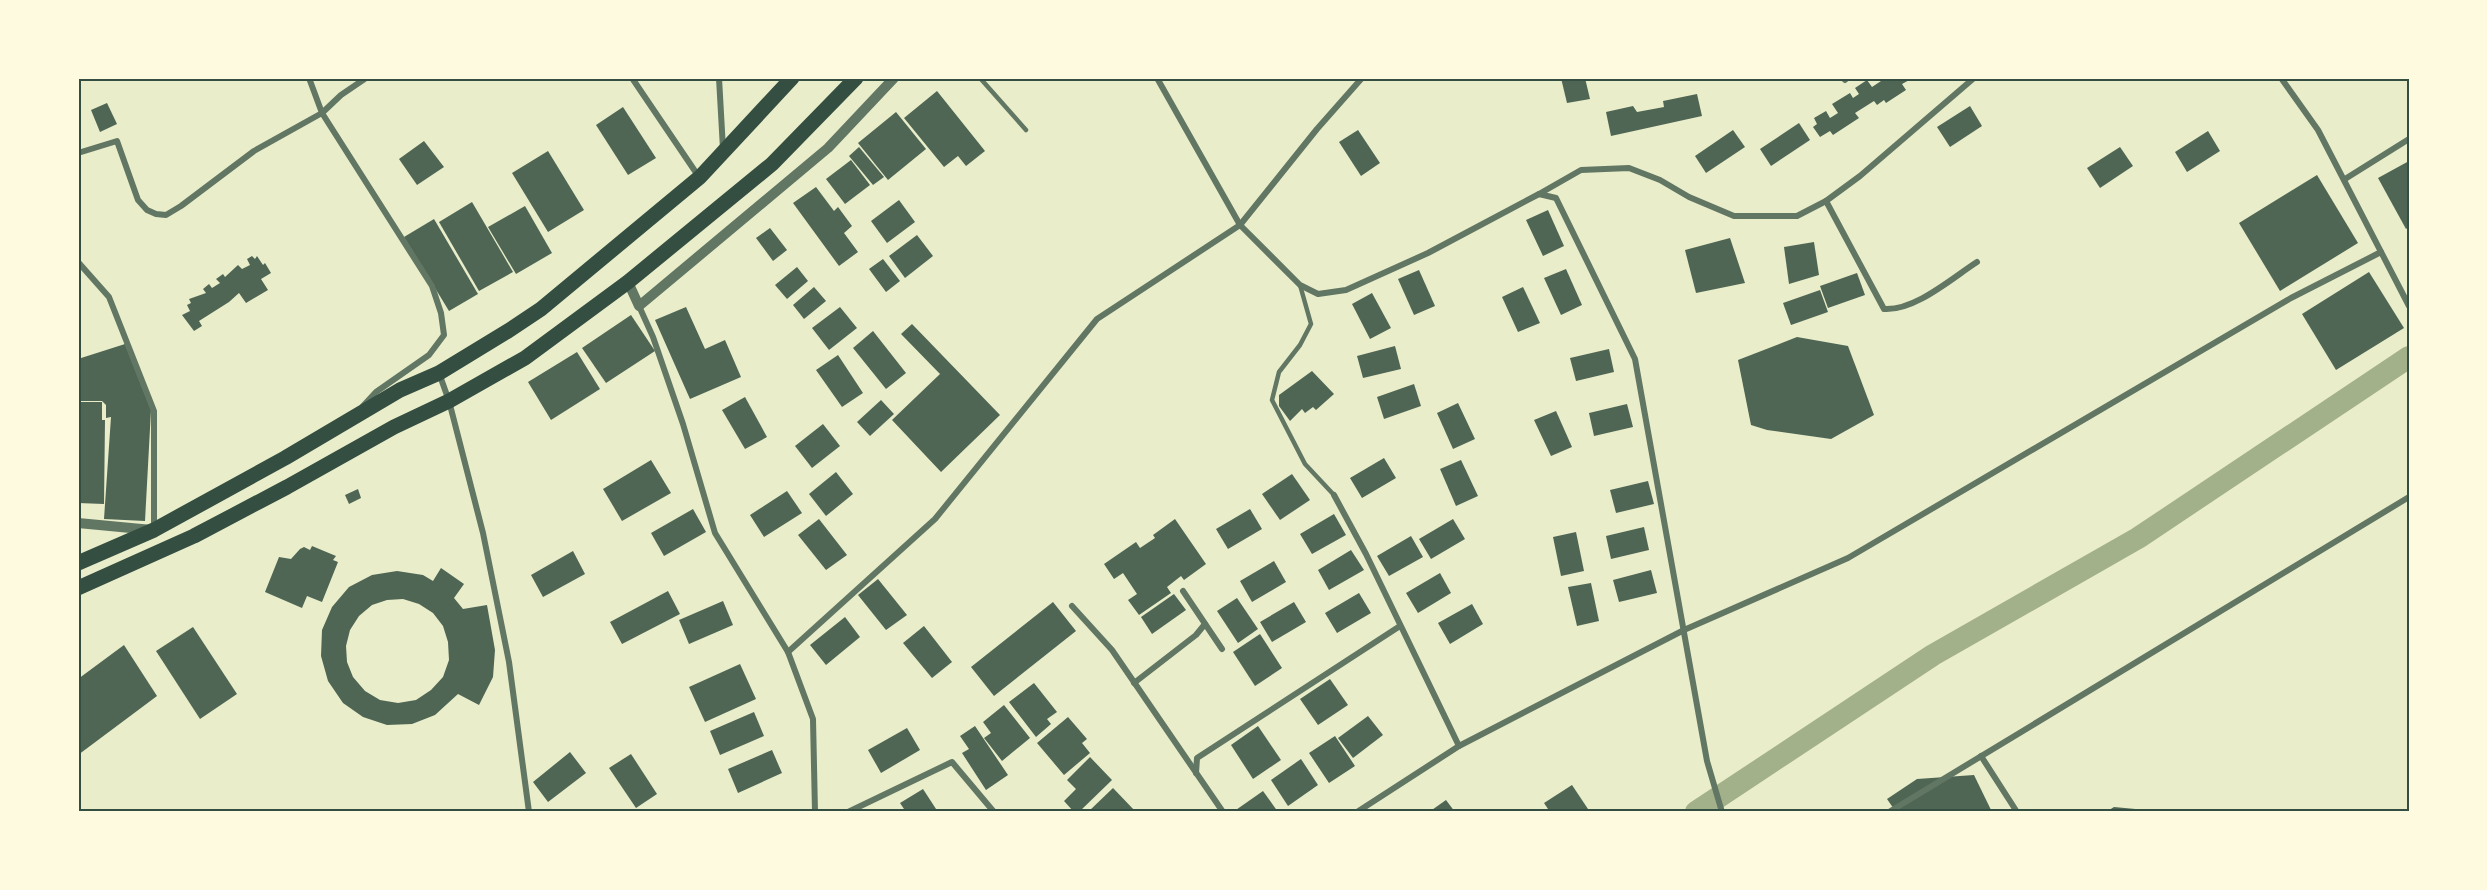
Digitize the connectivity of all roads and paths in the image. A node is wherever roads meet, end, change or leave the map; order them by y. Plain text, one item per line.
1 (309, 78) edge
2 (366, 78) edge
3 (632, 78) edge
4 (719, 78) edge
5 (792, 78) edge
6 (856, 78) edge
7 (894, 78) edge
8 (980, 78) edge
9 (1157, 78) edge
10 (1362, 78) edge
11 (1974, 78) edge
12 (2281, 78) edge
13 (322, 113) junction
14 (1026, 130) dead end
15 (2409, 140) edge
16 (723, 152) junction
17 (78, 153) edge
18 (700, 177) junction
19 (2345, 179) junction
20 (1539, 194) junction
21 (1826, 201) junction
22 (1240, 225) junction
23 (2381, 252) junction
24 (78, 262) edge
25 (1977, 262) dead end
26 (628, 282) junction
27 (1300, 285) junction
28 (639, 306) junction
29 (2409, 306) edge
30 (439, 373) junction
31 (449, 401) junction
32 (353, 418) junction
33 (1334, 495) joint
34 (2409, 497) edge
35 (78, 523) edge
36 (154, 530) junction
37 (78, 563) edge
38 (78, 588) edge
39 (1183, 591) dead end
40 (1072, 606) dead end
41 (1205, 624) junction
42 (1400, 626) junction
43 (1684, 630) junction
44 (1222, 649) dead end
45 (788, 652) junction
46 (1134, 683) junction
47 (1459, 746) junction
48 (1982, 756) junction
49 (1196, 773) junction
50 (529, 812) edge
51 (815, 812) edge
52 (848, 812) edge
53 (994, 812) edge
54 (1223, 812) edge
55 (1357, 812) edge
56 (1722, 812) edge
57 (1889, 812) edge
58 (2017, 812) edge

1 - 13 street
2 - 13 street
3 - 18 street
4 - 16 street
5 - 16 main road
6 - 26 main road
7 - 28 street
8 - 14 lane
9 - 22 street
10 - 22 street
11 - 21 street
12 - 19 street
13 - 17 street
13 - 32 street
15 - 19 street
16 - 18 main road
18 - 30 main road
19 - 23 street
20 - 21 street
20 - 27 street
20 - 43 street
21 - 25 street
22 - 27 street
22 - 45 street
23 - 29 street
23 - 43 street
24 - 36 street
26 - 28 street
26 - 31 main road
27 - 33 lane
28 - 45 street
30 - 31 street
30 - 32 main road
31 - 38 main road
31 - 50 street
32 - 36 main road
33 - 42 street
34 - 48 street
35 - 36 street
36 - 37 main road
39 - 41 street
40 - 46 street
41 - 44 street
41 - 46 street
42 - 47 street
42 - 49 street
43 - 47 street
43 - 56 street
45 - 51 street
46 - 49 street
47 - 55 street
48 - 57 street
48 - 58 street
49 - 54 street
52 - 53 street

